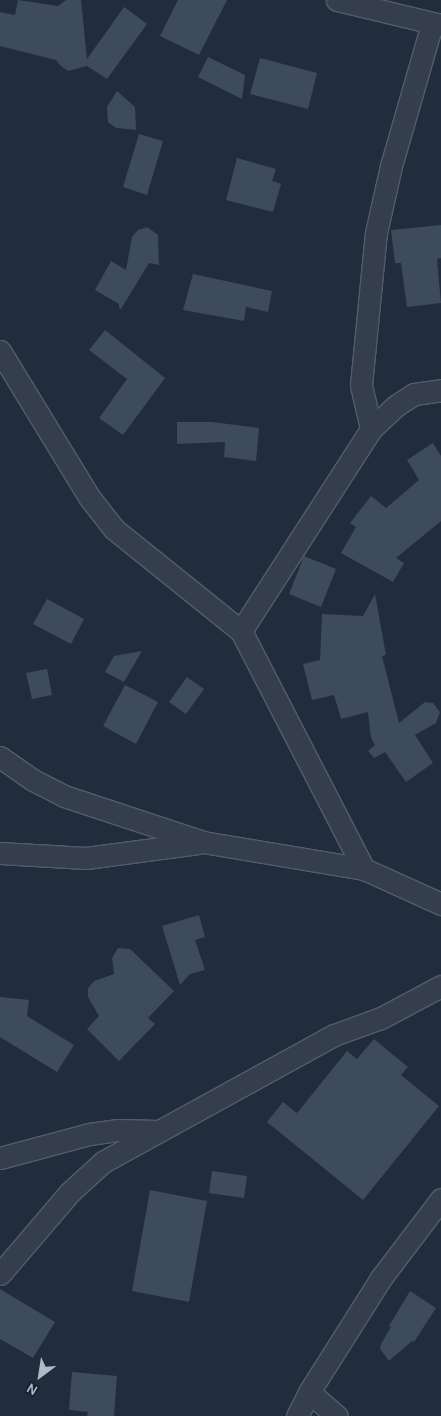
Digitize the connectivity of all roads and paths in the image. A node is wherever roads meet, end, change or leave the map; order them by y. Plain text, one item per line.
1 (337, 0) edge
2 (437, 24) edge
3 (0, 351) edge
4 (441, 390) edge
5 (371, 429) junction
6 (241, 630) junction
7 (0, 757) edge
8 (203, 842) junction
9 (0, 853) edge
10 (364, 869) junction
11 (441, 904) edge
12 (441, 986) edge
13 (158, 1131) junction
14 (0, 1158) edge
15 (441, 1199) edge
16 (0, 1274) edge
17 (309, 1392) junction
18 (297, 1416) edge
19 (337, 1416) edge

1 - 2 street
2 - 5 street
3 - 6 street
4 - 5 street
5 - 6 street
6 - 10 street
7 - 8 street
8 - 9 street
8 - 10 street
10 - 11 street
12 - 13 street
13 - 14 street
13 - 16 street
15 - 17 street
17 - 18 street
17 - 19 street

